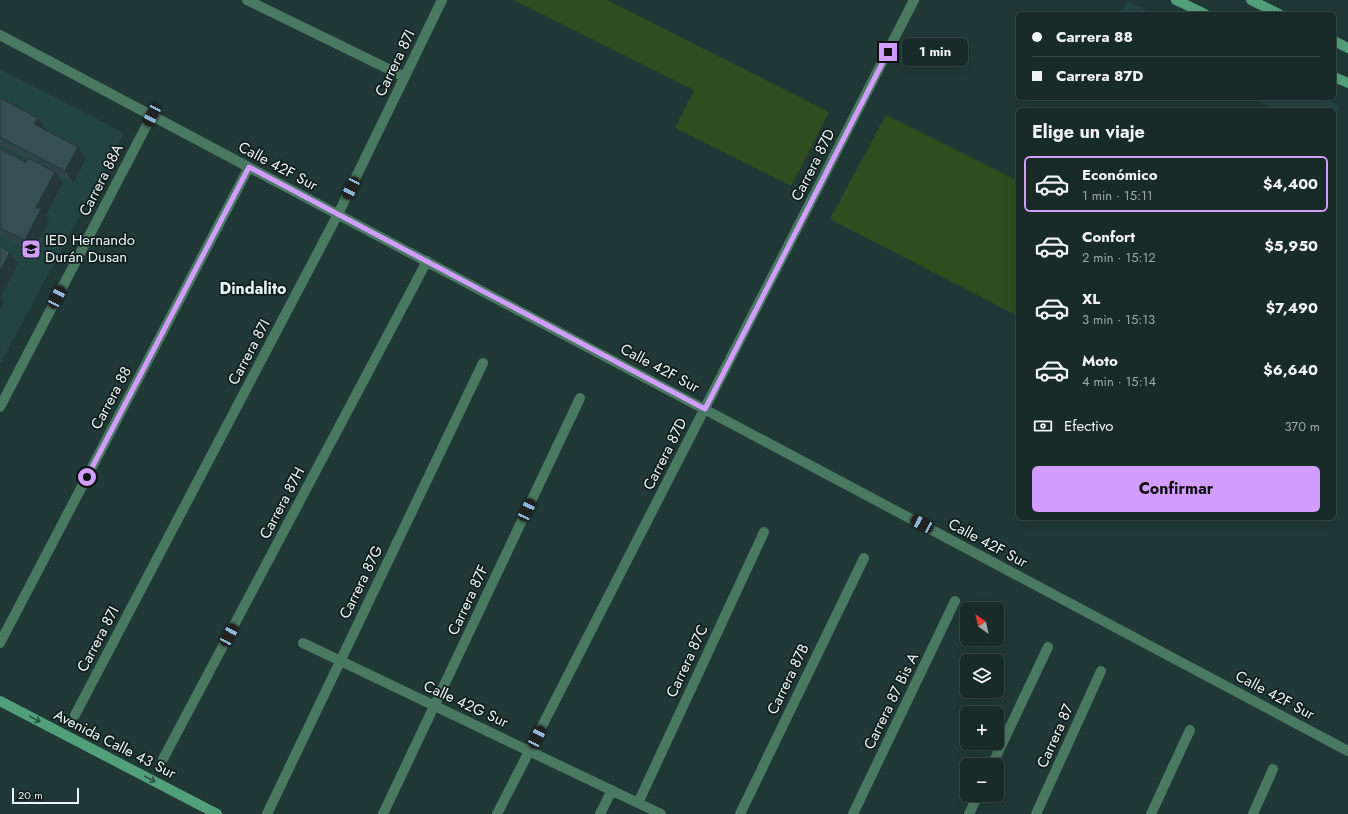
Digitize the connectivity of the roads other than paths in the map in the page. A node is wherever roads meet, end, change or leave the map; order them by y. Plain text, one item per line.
1 (247, 0) edge
2 (442, 0) edge
3 (914, 0) edge
4 (1176, 0) edge
5 (1251, 0) edge
6 (1201, 12) edge
7 (1275, 12) edge
8 (0, 35) edge
9 (1336, 42) edge
10 (1348, 48) edge
11 (405, 77) junction
12 (1336, 78) edge
13 (1348, 83) edge
14 (152, 115) junction
15 (249, 167) junction
16 (338, 214) junction
17 (427, 261) junction
18 (483, 363) dead end
19 (580, 398) dead end
20 (0, 407) edge
21 (705, 409) junction
22 (764, 532) dead end
23 (864, 558) dead end
24 (955, 601) dead end
25 (302, 642) dead end
26 (0, 643) edge
27 (1048, 647) dead end
28 (340, 661) junction
29 (1101, 671) dead end
30 (0, 701) edge
31 (435, 706) junction
32 (75, 715) dead end
33 (1190, 730) dead end
34 (530, 751) junction
35 (1348, 751) edge
36 (995, 758) edge
37 (163, 759) dead end
38 (1273, 769) dead end
39 (612, 790) junction
40 (975, 802) edge
41 (638, 803) junction
42 (217, 814) edge
43 (267, 814) edge
44 (383, 814) edge
45 (497, 814) edge
46 (600, 814) edge
47 (661, 814) edge
48 (740, 814) edge
49 (853, 814) edge
50 (969, 814) edge
51 (1036, 814) edge
52 (1151, 814) edge
53 (1253, 814) edge

1 - 11 street
2 - 11 street, Carrera 87I
3 - 21 street, Carrera 87D
4 - 6 main road
5 - 7 main road
8 - 14 street, Calle 42F Sur
9 - 10 main road
11 - 16 street, Carrera 87I
12 - 13 main road
14 - 15 street, Calle 42F Sur
14 - 20 street, Carrera 88A
15 - 16 street, Calle 42F Sur
15 - 26 street, Carrera 88
16 - 17 street, Calle 42F Sur
16 - 32 street, Carrera 87I
17 - 21 street, Calle 42F Sur
17 - 37 street, Carrera 87H
18 - 28 street, Carrera 87G
19 - 31 street, Carrera 87F
21 - 34 street, Carrera 87D
21 - 35 street, Calle 42F Sur
22 - 41 street, Carrera 87C
23 - 48 street, Carrera 87B
24 - 49 street, Carrera 87 Bis A
25 - 28 street, Calle 42G Sur
27 - 36 street
28 - 31 street, Calle 42G Sur
28 - 43 street, Carrera 87G
29 - 51 street, Carrera 87
30 -> 42 main road, Avenida Calle 43 Sur
31 - 34 street, Calle 42G Sur
31 - 44 street, Carrera 87F
33 - 52 street
34 - 39 street, Calle 42G Sur
34 - 45 street, Carrera 87D
38 - 53 street
39 - 41 street, Calle 42G Sur
39 - 46 street
40 - 50 street
41 - 47 street, Calle 42G Sur

